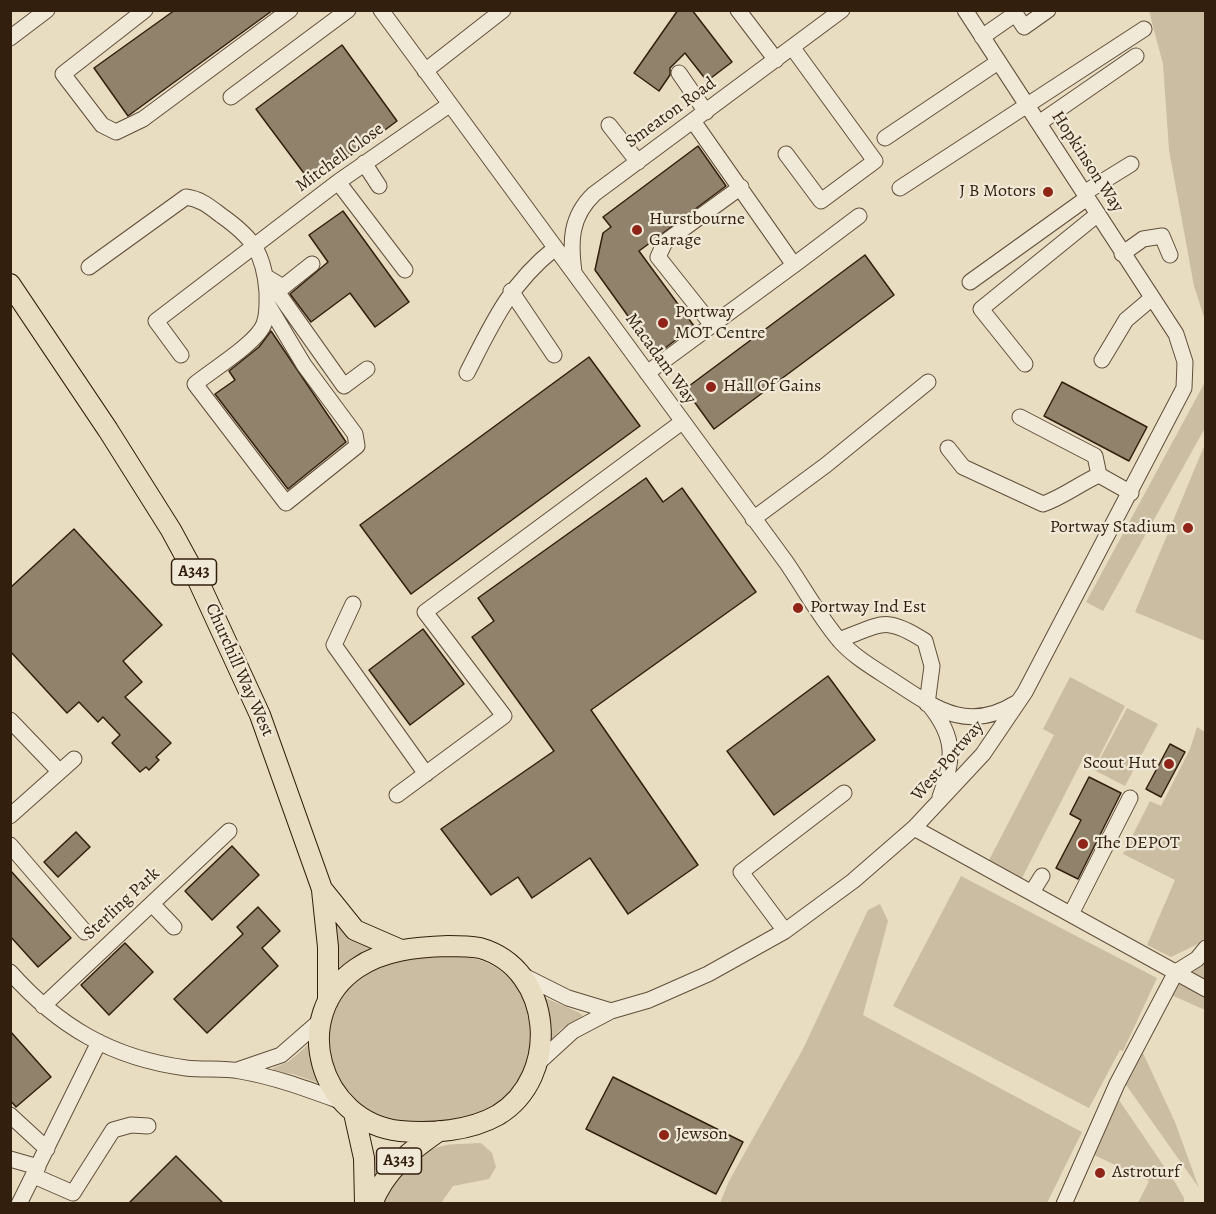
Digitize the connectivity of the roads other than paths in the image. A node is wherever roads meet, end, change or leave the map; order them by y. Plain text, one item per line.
1 (47, 10) edge
2 (145, 10) edge
3 (290, 10) edge
4 (348, 10) edge
5 (381, 10) edge
6 (503, 10) edge
7 (738, 10) edge
8 (842, 10) edge
9 (964, 10) edge
10 (1048, 10) edge
11 (1014, 12) edge
12 (1144, 29) dead end
13 (982, 37) junction
14 (10, 38) edge
15 (792, 47) junction
16 (1136, 56) dead end
17 (776, 60) junction
18 (999, 62) junction
19 (425, 70) junction
20 (679, 74) dead end
21 (231, 97) dead end
22 (1026, 104) junction
23 (449, 105) junction
24 (700, 117) junction
25 (1039, 123) junction
26 (609, 125) dead end
27 (885, 138) dead end
28 (786, 154) dead end
29 (638, 162) junction
30 (364, 164) junction
31 (1131, 164) dead end
32 (338, 182) junction
33 (379, 186) dead end
34 (741, 188) junction
35 (900, 189) dead end
36 (1086, 195) junction
37 (1098, 214) junction
38 (859, 216) dead end
39 (256, 246) junction
40 (554, 249) junction
41 (1122, 254) junction
42 (1170, 255) dead end
43 (312, 264) dead end
44 (794, 265) junction
45 (89, 267) dead end
46 (405, 270) dead end
47 (575, 275) junction
48 (266, 276) junction
49 (970, 282) dead end
50 (10, 284) edge
51 (511, 291) junction
52 (1152, 298) junction
53 (267, 303) junction
54 (712, 325) junction
55 (1176, 334) joint
56 (181, 355) dead end
57 (554, 355) dead end
58 (1102, 360) dead end
59 (1025, 364) dead end
60 (367, 369) dead end
61 (467, 373) dead end
62 (647, 373) junction
63 (928, 382) dead end
64 (1020, 417) dead end
65 (682, 423) junction
66 (948, 448) dead end
67 (1099, 475) junction
68 (1131, 494) junction
69 (753, 519) junction
70 (353, 603) dead end
71 (839, 640) junction
72 (1019, 701) junction
73 (929, 705) junction
74 (10, 720) edge
75 (74, 759) dead end
76 (59, 771) junction
77 (426, 774) junction
78 (844, 793) dead end
79 (398, 795) dead end
80 (1130, 798) dead end
81 (937, 805) junction
82 (10, 816) edge
83 (914, 828) junction
84 (229, 831) dead end
85 (10, 845) edge
86 (1042, 876) dead end
87 (322, 889) junction
88 (1032, 892) junction
89 (152, 904) junction
90 (1071, 914) junction
91 (174, 927) dead end
92 (785, 931) junction
93 (85, 932) dead end
94 (1206, 948) edge
95 (401, 950) junction
96 (10, 972) edge
97 (1176, 972) junction
98 (518, 973) junction
99 (1206, 989) edge
100 (327, 1001) junction
101 (43, 1006) junction
102 (611, 1011) junction
103 (320, 1021) junction
104 (99, 1042) junction
105 (538, 1063) junction
106 (237, 1070) junction
107 (347, 1107) junction
108 (10, 1115) edge
109 (148, 1126) dead end
110 (439, 1131) junction
111 (47, 1149) junction
112 (10, 1159) edge
113 (36, 1172) junction
114 (19, 1203) edge
115 (365, 1203) edge
116 (372, 1203) edge
117 (1064, 1203) edge

1 - 14 street
2 - 3 street
4 - 21 street
5 - 19 street, Macadam Way
6 - 19 street
7 - 17 street
8 - 15 street, Smeaton Road
9 - 13 street, Hopkinson Way
10 - 11 street
11 - 13 street
12 - 22 street
13 - 18 street, Hopkinson Way
15 - 17 street, Smeaton Road
15 - 28 street
16 - 25 street
17 - 24 street, Smeaton Road
18 - 22 street, Hopkinson Way
18 - 27 street
19 - 23 street, Macadam Way
20 - 24 street
22 - 25 street, Hopkinson Way
22 - 35 street
23 - 30 street, Mitchell Close
23 - 40 street, Macadam Way
24 - 29 street, Smeaton Road
24 - 34 street
25 - 36 street, Hopkinson Way
26 - 29 street
29 - 47 street, Smeaton Road
30 - 32 street, Mitchell Close
30 - 33 street
31 - 36 street
32 - 39 street, Mitchell Close
32 - 46 street
34 - 44 street
34 - 54 street
36 - 37 street, Hopkinson Way
36 - 49 street
37 - 41 street, Hopkinson Way
37 - 59 street
38 - 44 street
39 - 45 street
39 - 48 street
39 - 56 street, Mitchell Close
40 - 47 street, Macadam Way
40 - 51 street
41 - 42 street
41 - 52 street, Hopkinson Way
43 - 48 street
44 - 54 street
47 - 62 street, Macadam Way
48 - 53 street
48 - 60 street
50 - 87 main road, Churchill Way West / A343
51 - 57 street
51 - 61 street
52 - 55 street, Hopkinson Way
52 - 58 street
53 - 53 street
54 - 62 street
55 - 68 street, West Portway
62 - 65 street, Macadam Way
63 - 69 street
64 - 67 street
65 - 69 street, Macadam Way
65 - 77 street
66 - 67 street
67 - 68 street
68 - 72 street, West Portway
69 - 71 street, Macadam Way
70 - 77 street
71 - 73 street, Macadam Way
71 - 73 street
72 - 73 street
72 - 81 street, West Portway
73 - 81 street
74 - 76 street
75 - 76 street
76 - 82 street
77 - 79 street
78 - 92 street
80 - 90 street
81 - 83 street, West Portway
83 - 88 street
83 - 92 street, West Portway
84 - 89 street, Sterling Park
85 - 93 street
86 - 88 street
87 - 95 main road, Churchill Way West / A343
87 - 100 main road, Churchill Way West / A343
88 - 90 street
89 - 91 street
89 - 101 street, Sterling Park
90 - 97 street
92 - 102 street, West Portway
94 - 97 street
95 - 98 main road, Churchill Way West
95 - 100 main road, Churchill Way West
96 - 101 street
97 - 99 street
97 - 117 street
98 - 102 street
98 - 105 main road, Churchill Way West
100 - 103 main road, Churchill Way West
101 - 104 street
102 - 105 street, West Portway
103 - 106 street
103 - 107 main road, Churchill Way West
104 - 106 street
104 - 111 street
105 - 110 main road, Churchill Way West
106 - 107 street
107 - 110 main road, Churchill Way West
107 - 115 main road, Churchill Way West / A343
108 - 111 street
109 - 113 street
110 - 116 main road, Churchill Way West / A343
111 - 113 street
112 - 113 street
113 - 114 street

